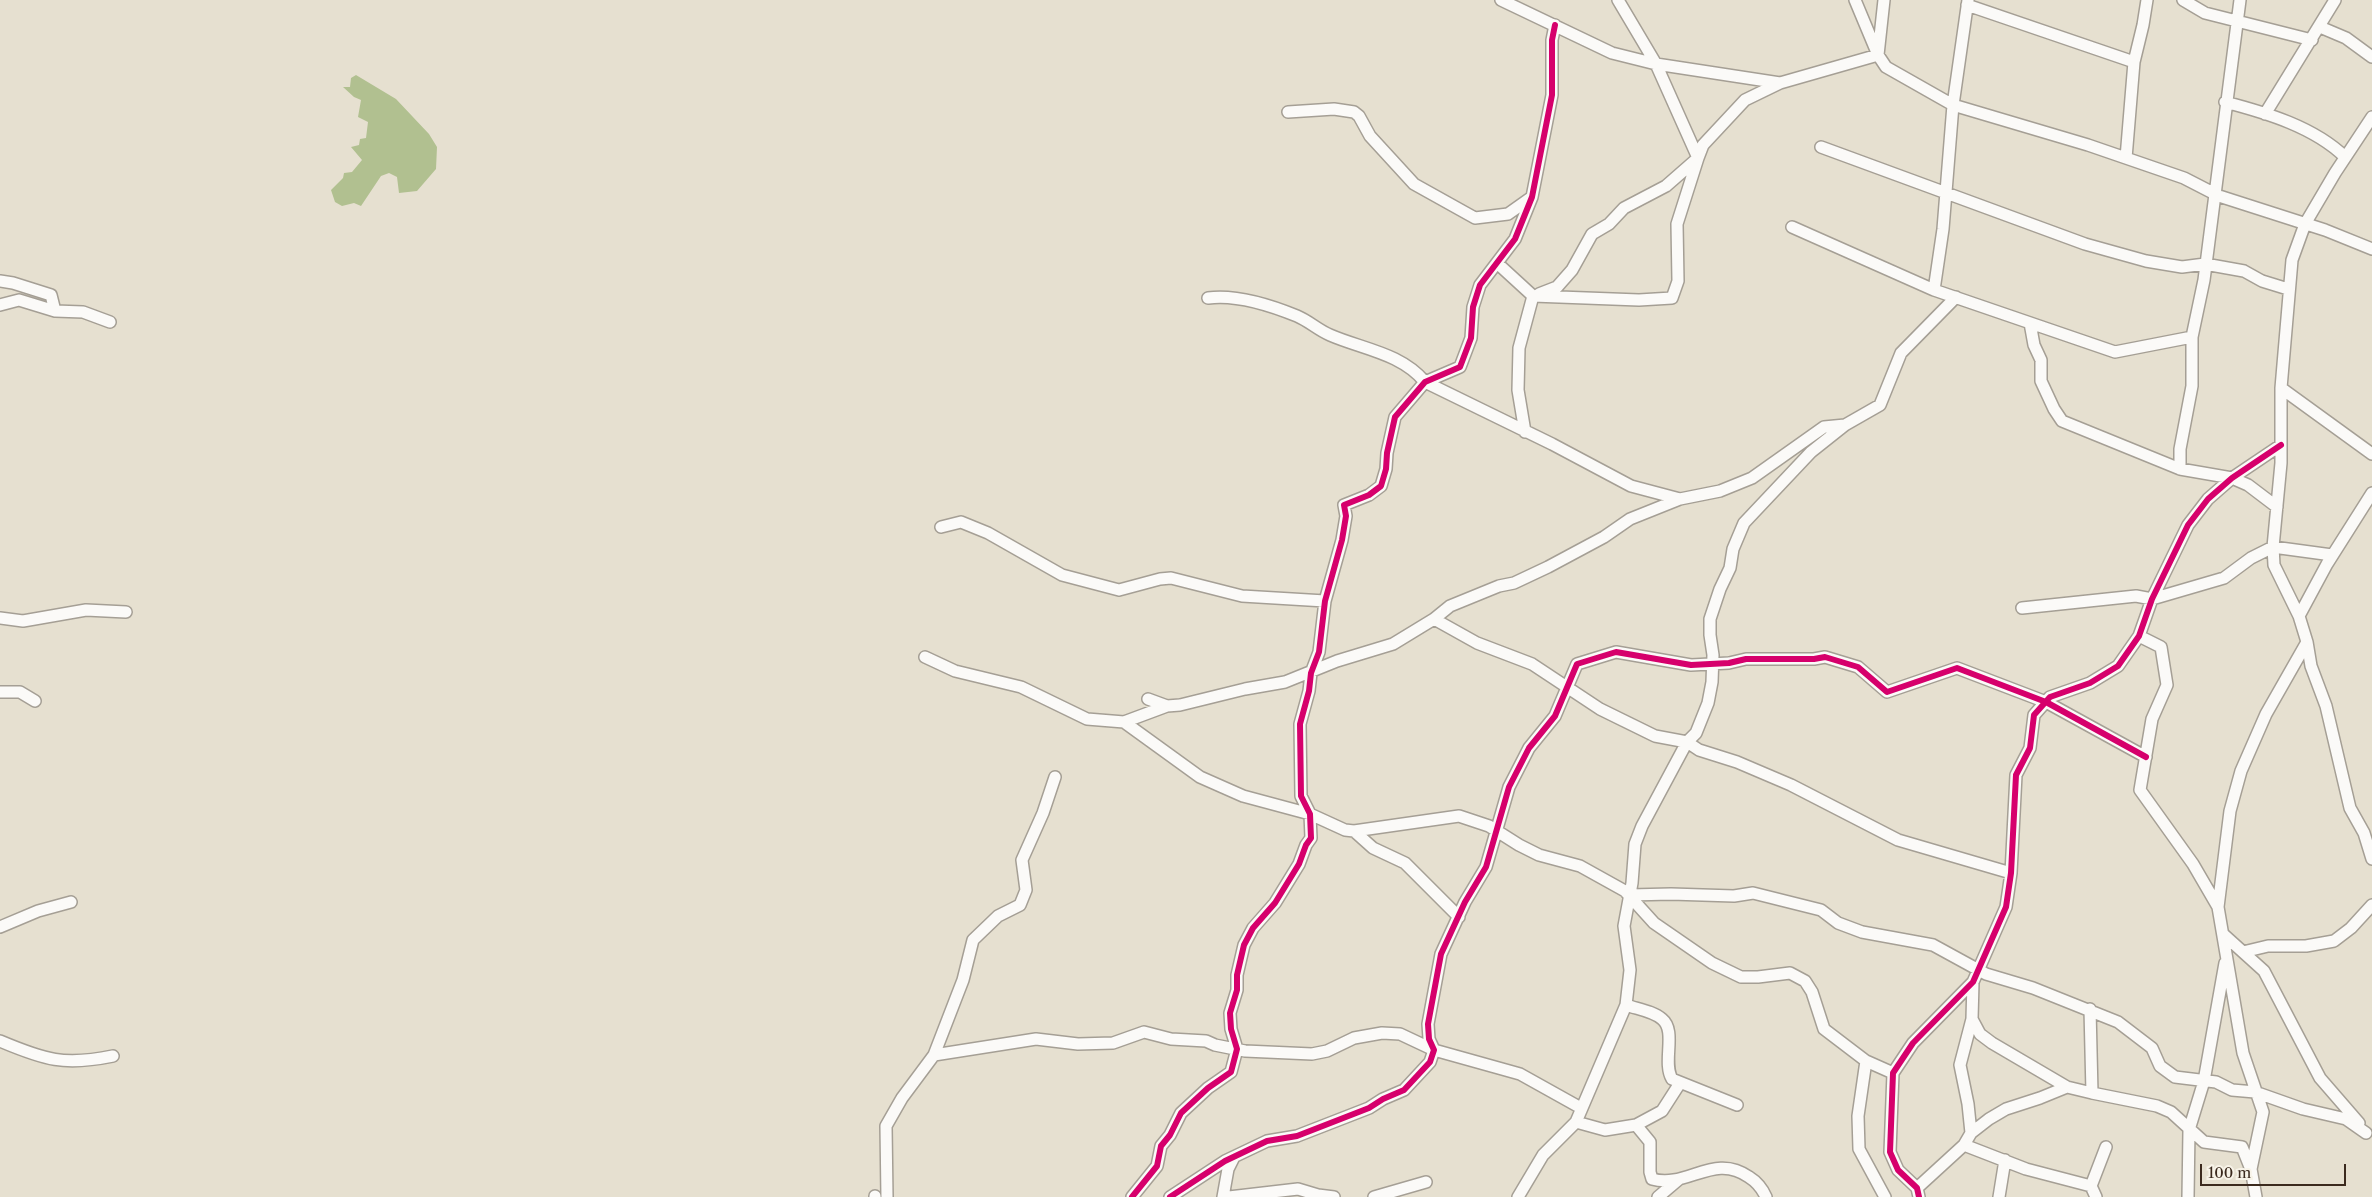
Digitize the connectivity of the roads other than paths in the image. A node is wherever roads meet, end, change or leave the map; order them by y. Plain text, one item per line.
1 (1500, 0) edge
2 (1618, 0) edge
3 (1855, 0) edge
4 (1884, 0) edge
5 (2146, 0) edge
6 (2183, 0) edge
7 (2240, 0) edge
8 (2335, 0) edge
9 (1968, 3) edge
10 (2237, 22) junction
11 (1555, 25) junction
12 (2320, 27) junction
13 (2312, 40) junction
14 (1878, 55) junction
15 (2372, 56) edge
16 (2134, 62) junction
17 (1656, 64) junction
18 (1780, 83) junction
19 (2225, 102) junction
20 (1953, 105) junction
21 (1288, 112) dead end
22 (2265, 114) junction
23 (2372, 117) edge
24 (1821, 147) dead end
25 (2346, 157) junction
26 (1698, 158) junction
27 (2126, 158) junction
28 (1946, 193) junction
29 (2214, 194) junction
30 (1532, 197) junction
31 (2305, 224) junction
32 (1792, 227) dead end
33 (2372, 249) edge
34 (1497, 263) junction
35 (2205, 264) junction
36 (0, 281) edge
37 (2288, 289) junction
38 (1934, 290) junction
39 (1533, 296) junction
40 (1208, 298) dead end
41 (1956, 298) junction
42 (0, 305) edge
43 (55, 310) junction
44 (110, 322) dead end
45 (2030, 323) junction
46 (2192, 337) junction
47 (1425, 382) junction
48 (2281, 388) junction
49 (1845, 425) junction
50 (1525, 432) junction
51 (2281, 445) junction
52 (2372, 454) edge
53 (2180, 469) junction
54 (2232, 478) junction
55 (2372, 493) edge
56 (1680, 499) junction
57 (2277, 507) junction
58 (940, 526) dead end
59 (2273, 547) junction
60 (2332, 556) junction
61 (2152, 600) junction
62 (1324, 601) junction
63 (2022, 608) dead end
64 (126, 612) dead end
65 (2298, 616) junction
66 (0, 618) edge
67 (1434, 619) junction
68 (2139, 636) junction
69 (2307, 642) junction
70 (925, 657) dead end
71 (1712, 664) junction
72 (1311, 673) junction
73 (1567, 686) junction
74 (0, 692) edge
75 (1148, 699) dead end
76 (36, 701) dead end
77 (2046, 702) junction
78 (1168, 706) junction
79 (1124, 722) junction
80 (1688, 742) junction
81 (2146, 757) junction
82 (1055, 777) dead end
83 (1310, 814) junction
84 (1497, 830) junction
85 (1354, 831) junction
86 (2372, 859) edge
87 (2011, 873) junction
88 (1630, 895) junction
89 (70, 902) dead end
90 (2372, 905) edge
91 (2218, 908) junction
92 (1458, 917) junction
93 (0, 927) edge
94 (2223, 934) junction
95 (2243, 952) junction
96 (2226, 954) junction
97 (1979, 971) junction
98 (1973, 982) junction
99 (1626, 1005) junction
100 (2090, 1009) junction
101 (1972, 1020) junction
102 (0, 1040) edge
103 (1237, 1049) junction
104 (1434, 1050) junction
105 (934, 1055) junction
106 (113, 1056) dead end
107 (1866, 1061) junction
108 (1893, 1073) junction
109 (2204, 1081) junction
110 (1680, 1083) junction
111 (2066, 1087) junction
112 (2255, 1092) junction
113 (2092, 1093) junction
114 (1737, 1105) dead end
115 (1581, 1108) junction
116 (1576, 1122) junction
117 (1636, 1125) junction
118 (2189, 1130) junction
119 (1971, 1133) junction
120 (2369, 1135) edge
121 (1964, 1145) junction
122 (2106, 1147) dead end
123 (1234, 1157) junction
124 (2005, 1160) junction
125 (2251, 1169) junction
126 (1678, 1180) junction
127 (1426, 1182) dead end
128 (2091, 1186) junction
129 (1918, 1193) edge
130 (887, 1197) edge
131 (1132, 1197) edge
132 (1170, 1197) edge
133 (1223, 1197) edge
134 (1229, 1197) edge
135 (1334, 1197) edge
136 (1374, 1197) edge
137 (1518, 1197) edge
138 (1658, 1197) edge
139 (1766, 1197) edge
140 (1885, 1197) edge
141 (1999, 1197) edge
142 (2096, 1197) edge
143 (2188, 1197) edge
144 (2256, 1197) edge

1 - 11 street
2 - 17 street
3 - 14 street
4 - 14 street
5 - 16 street
6 - 10 street
7 - 10 street
8 - 12 street
9 - 16 street
9 - 20 street
10 - 13 street
10 - 19 street
11 - 17 street
11 - 30 street
12 - 13 street
12 - 15 street
13 - 22 street
14 - 18 street
14 - 20 street
16 - 27 street
17 - 18 street
17 - 26 street
18 - 26 street
19 - 22 street
19 - 29 street
20 - 27 street
20 - 28 street
21 - 30 street
22 - 25 street
23 - 25 street
24 - 28 street
25 - 31 street
26 - 39 street
26 - 39 street
27 - 29 street
28 - 35 street
28 - 38 street
29 - 31 street
29 - 35 street
30 - 34 street
31 - 33 street
31 - 37 street
32 - 38 street
34 - 39 street
34 - 47 street
35 - 37 street
35 - 46 street
36 - 43 street
37 - 48 street
38 - 41 street
39 - 50 street
40 - 47 street
41 - 45 street
41 - 49 street
42 - 43 street
43 - 44 street
45 - 46 street
45 - 53 street
46 - 53 street
47 - 50 street
47 - 62 street
48 - 51 street
48 - 52 street
49 - 56 street
49 - 71 street
50 - 56 street
51 - 54 street
51 - 57 street
53 - 54 street
54 - 57 street
54 - 61 street
55 - 60 street
56 - 67 street
57 - 59 street
58 - 62 street
59 - 60 street
59 - 61 street
59 - 65 street
60 - 65 street
61 - 63 street
61 - 68 street
62 - 72 street
64 - 66 street
65 - 69 street
67 - 72 street
67 - 73 street
68 - 77 street
68 - 81 street
69 - 86 street
69 - 91 street
70 - 79 street
71 - 73 street
71 - 77 street
71 - 80 street
72 - 78 street
72 - 83 street
73 - 80 street
73 - 84 street
74 - 76 street
75 - 78 street
77 - 81 street
77 - 87 street
78 - 79 street
79 - 83 street
80 - 87 street
80 - 88 street
81 - 91 street
82 - 105 street
83 - 85 street
83 - 103 street
84 - 85 street
84 - 88 street
84 - 92 street
85 - 92 street
87 - 97 street
88 - 97 street
88 - 99 street
88 - 107 street
89 - 93 street
90 - 95 street
91 - 94 street
92 - 104 street
94 - 95 street
94 - 96 street
95 - 120 street
96 - 109 street
96 - 112 street
97 - 98 street
97 - 100 street
98 - 101 street
98 - 108 street
99 - 110 street
99 - 115 street
100 - 109 street
100 - 113 street
101 - 111 street
101 - 119 street
102 - 106 street
103 - 104 street
103 - 105 street
103 - 131 street
104 - 115 street
104 - 123 street
105 - 130 street
107 - 108 street
107 - 140 street
108 - 129 street
109 - 112 street
109 - 118 street
110 - 114 street
110 - 117 street
111 - 113 street
111 - 119 street
112 - 120 street
112 - 125 street
113 - 118 street
115 - 116 street
116 - 117 street
116 - 137 street
117 - 126 street
118 - 125 street
118 - 143 street
119 - 121 street
121 - 124 street
121 - 129 street
122 - 128 street
123 - 132 street
123 - 133 street
124 - 128 street
124 - 141 street
125 - 144 street
126 - 138 street
126 - 139 street
127 - 136 street
128 - 142 street
134 - 135 street

